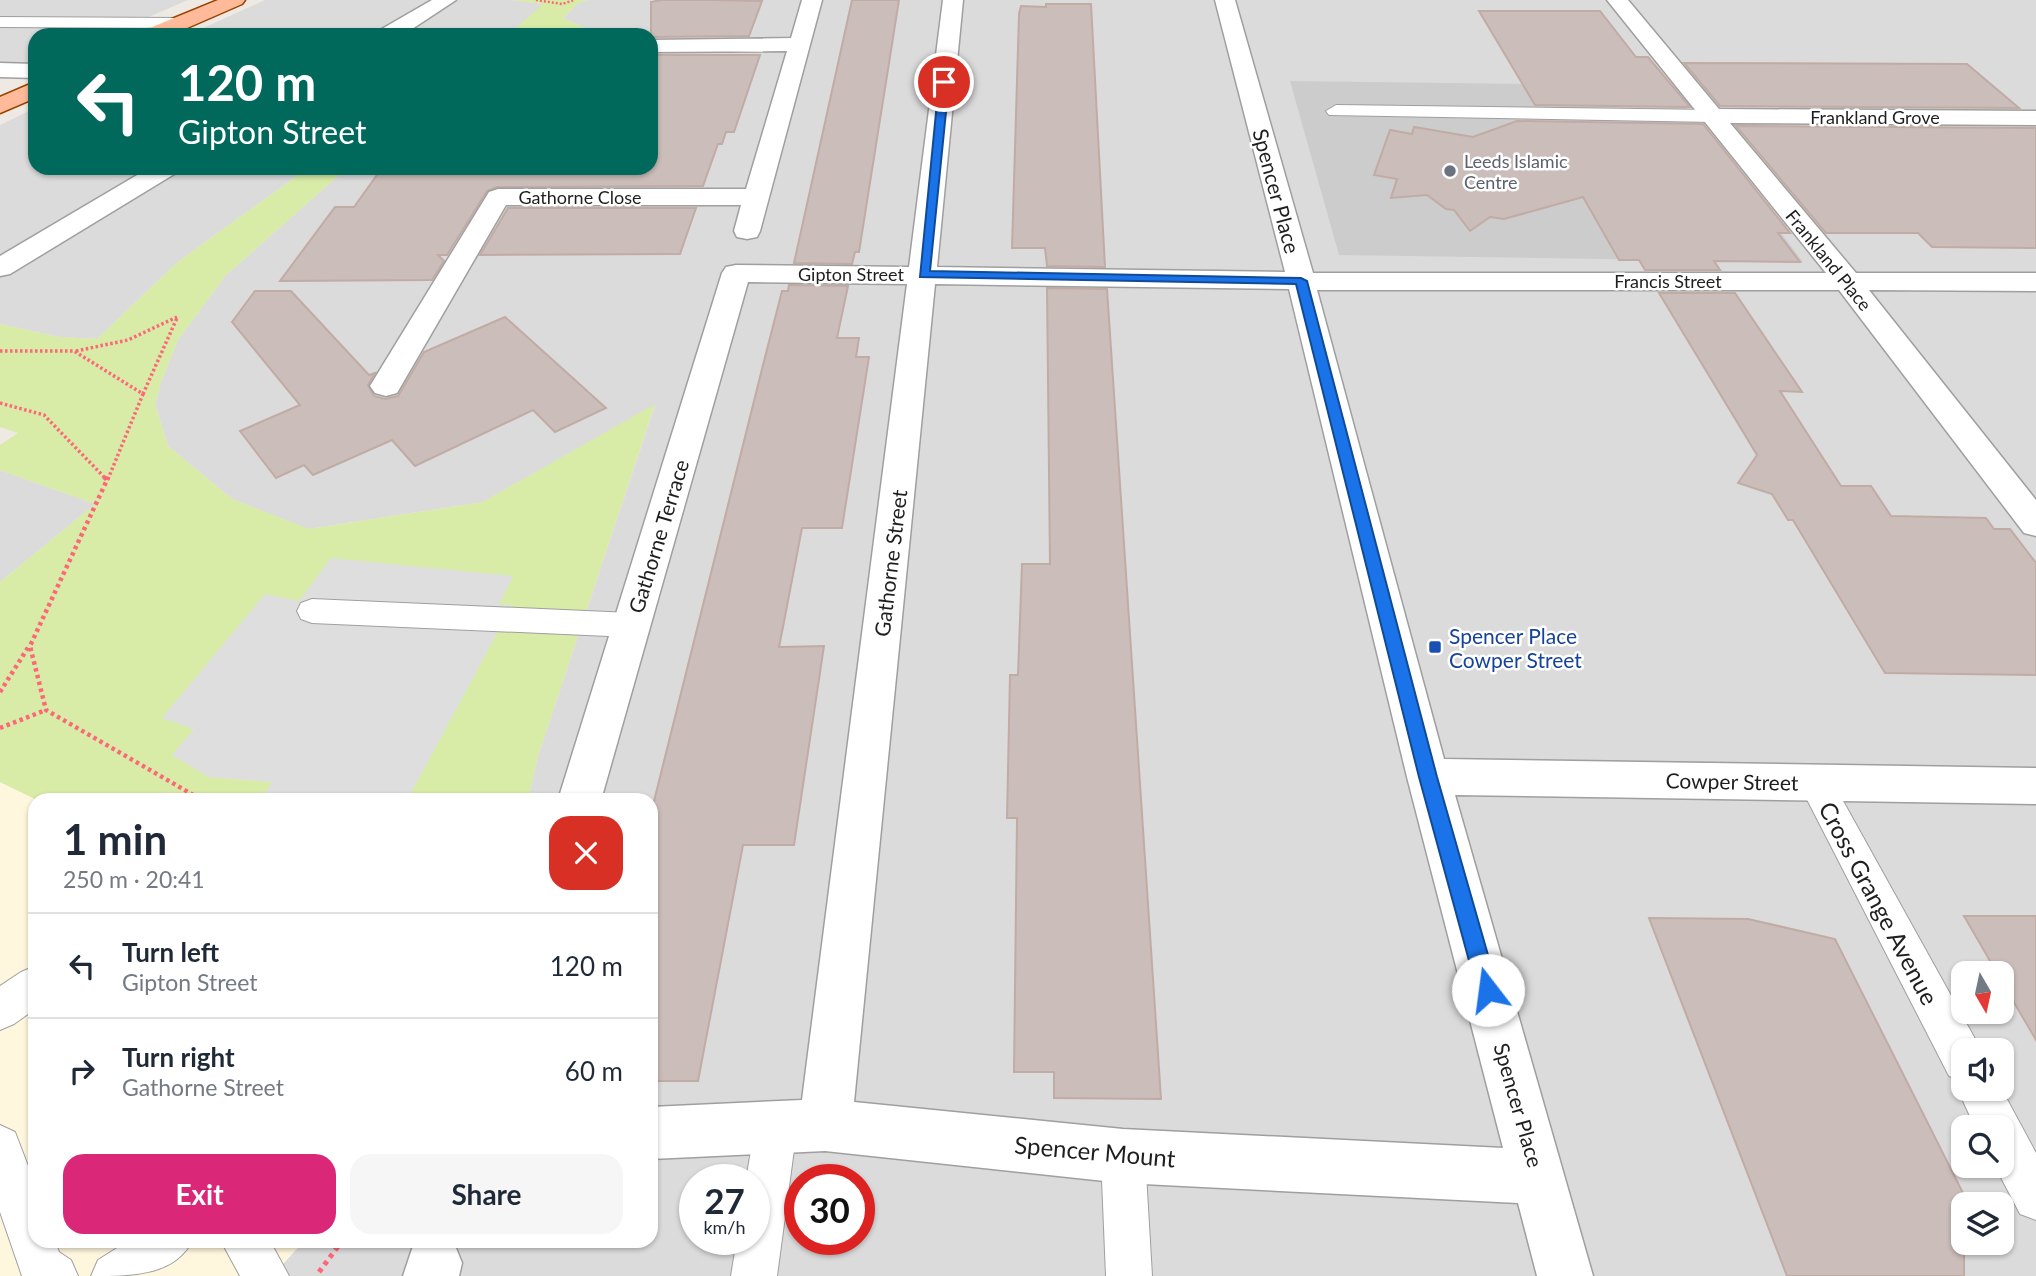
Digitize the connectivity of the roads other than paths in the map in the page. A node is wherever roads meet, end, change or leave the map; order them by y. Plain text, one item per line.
1 (235, 0) edge
2 (446, 0) edge
3 (812, 0) edge
4 (953, 0) edge
5 (1225, 0) edge
6 (1617, 0) edge
7 (0, 22) edge
8 (179, 23) junction
9 (168, 28) edge
10 (400, 28) edge
11 (801, 44) junction
12 (658, 46) edge
13 (0, 70) edge
14 (28, 71) edge
15 (28, 92) edge
16 (0, 106) edge
17 (1336, 111) dead end
18 (1714, 116) junction
19 (2036, 118) edge
20 (154, 175) edge
21 (756, 197) junction
22 (747, 231) dead end
23 (0, 268) edge
24 (736, 273) joint
25 (924, 275) junction
26 (1301, 281) junction
27 (1847, 281) junction
28 (2036, 282) edge
29 (386, 386) dead end
30 (2036, 524) edge
31 (312, 611) dead end
32 (631, 625) junction
33 (1428, 777) junction
34 (1815, 782) junction
35 (2036, 786) edge
36 (581, 793) edge
37 (28, 990) edge
38 (0, 1010) edge
39 (1952, 1038) edge
40 (801, 1126) junction
41 (658, 1133) edge
42 (0, 1147) edge
43 (1123, 1156) junction
44 (2014, 1157) edge
45 (1539, 1177) junction
46 (2036, 1198) edge
47 (28, 1228) edge
48 (35, 1248) edge
49 (158, 1248) edge
50 (248, 1248) edge
51 (55, 1276) edge
52 (114, 1276) edge
53 (266, 1276) edge
54 (754, 1276) edge
55 (1129, 1276) edge
56 (1565, 1276) edge

1 - 8 main road
2 - 10 street
3 - 11 street
4 - 25 street, Gathorne Street
5 - 26 street, Spencer Place
6 - 18 street, Frankland Place
7 - 8 lane
8 - 9 main road
11 - 12 street
11 - 21 street
13 - 14 street
15 - 16 main road
17 - 18 lane
18 - 19 street, Frankland Grove
18 - 27 street, Frankland Place
20 - 23 street
21 - 22 street
21 - 29 street, Gathorne Close
24 - 25 street, Gipton Street
24 - 32 street, Gathorne Terrace
25 - 26 street, Gipton Street
25 - 40 street, Gathorne Street
26 - 27 street, Francis Street
26 - 33 street, Spencer Place
27 - 28 street, Francis Street
27 - 30 street, Frankland Place
31 - 32 lane
32 - 36 street, Gathorne Terrace
33 - 34 street, Cowper Street
33 - 45 street, Spencer Place
34 - 35 street, Cowper Street
34 - 39 lane, Cross Grange Avenue
37 - 38 lane
40 - 41 street, Spencer Mount
40 - 43 street, Spencer Mount
40 - 54 lane, Gathorne Street
42 - 47 lane
43 - 45 street, Spencer Mount
43 - 55 lane
44 - 46 lane
45 - 56 street, Spencer Place
48 - 51 lane
49 - 52 lane
50 - 53 lane

